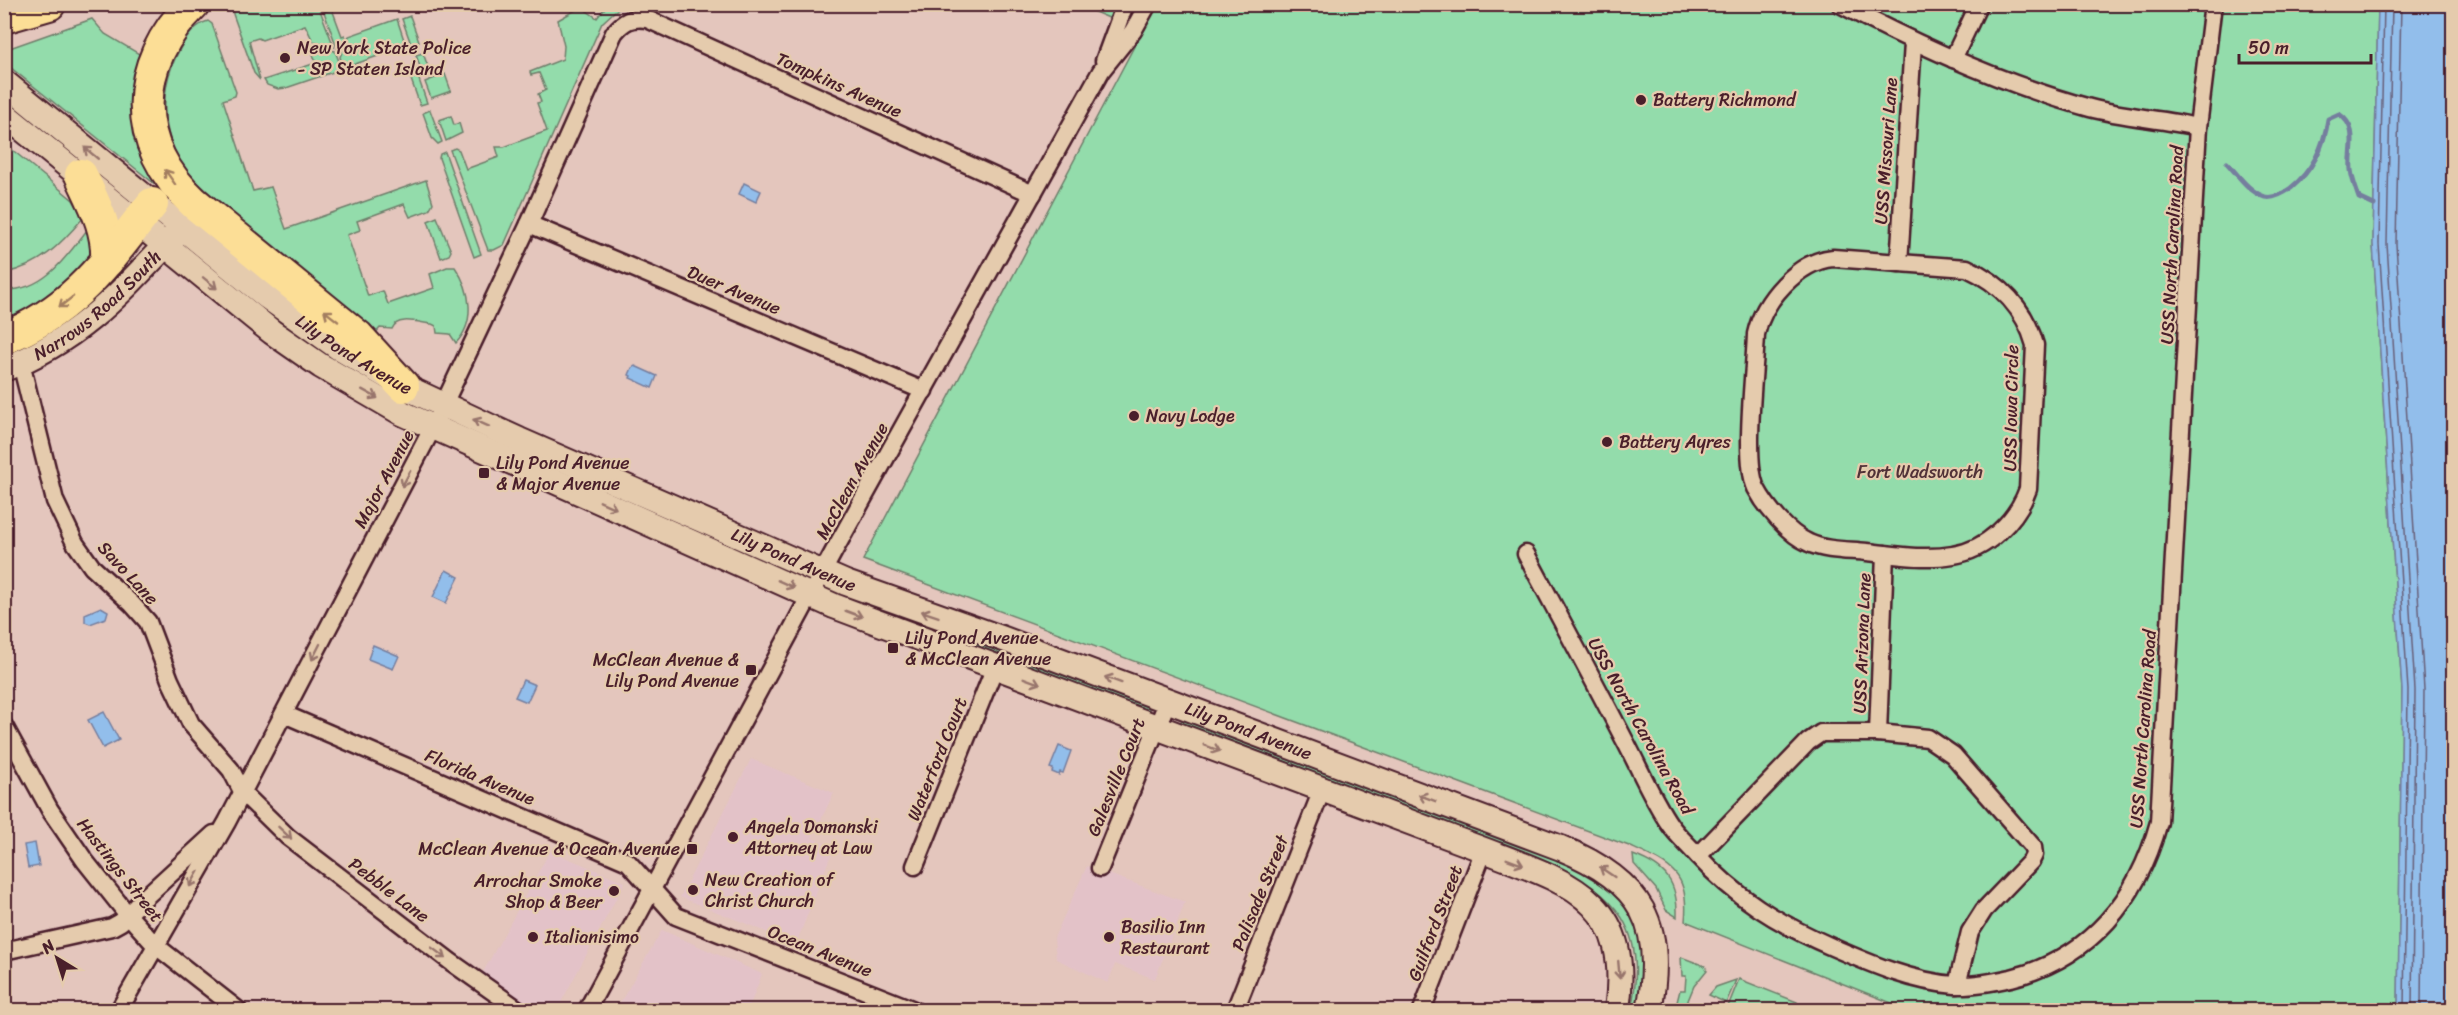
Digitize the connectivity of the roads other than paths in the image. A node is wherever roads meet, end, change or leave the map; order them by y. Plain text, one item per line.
1 (49, 4) edge
2 (194, 4) edge
3 (1125, 4) edge
4 (1840, 4) edge
5 (1979, 4) edge
6 (2213, 4) edge
7 (1147, 7) edge
8 (4, 17) edge
9 (628, 20) joint
10 (1913, 42) junction
11 (1953, 59) junction
12 (1101, 70) junction
13 (4, 82) edge
14 (4, 114) edge
15 (2198, 126) junction
16 (81, 175) junction
17 (1033, 194) junction
18 (145, 213) junction
19 (529, 224) junction
20 (173, 237) junction
21 (107, 261) junction
22 (1899, 263) junction
23 (10, 357) edge
24 (403, 386) junction
25 (924, 391) junction
26 (438, 417) junction
27 (1526, 554) dead end
28 (1885, 554) junction
29 (823, 574) junction
30 (811, 595) junction
31 (995, 667) junction
32 (1168, 700) junction
33 (284, 714) junction
34 (4, 726) edge
35 (1157, 728) junction
36 (1878, 733) junction
37 (1322, 790) junction
38 (243, 793) junction
39 (227, 822) junction
40 (1484, 850) junction
41 (1698, 856) junction
42 (915, 866) dead end
43 (1100, 868) dead end
44 (652, 889) junction
45 (128, 915) junction
46 (155, 945) junction
47 (4, 951) edge
48 (1957, 985) junction
49 (119, 1011) edge
50 (237, 1011) edge
51 (519, 1011) edge
52 (587, 1011) edge
53 (914, 1011) edge
54 (1235, 1011) edge
55 (1422, 1011) edge
56 (1617, 1011) edge
57 (1649, 1011) edge

1 - 8 highway
24 -> 2 highway
3 - 12 street
4 - 10 street
5 - 11 street
6 - 15 street, USS North Carolina Road
7 - 12 street, McClean Avenue
9 - 17 street, Tompkins Avenue
9 - 19 street, Major Avenue
10 - 11 street
10 - 22 street, USS Missouri Lane
11 - 15 street
12 - 17 street, McClean Avenue
18 -> 13 main road, Lily Pond Avenue
14 - 16 main road, Lily Pond Avenue
15 - 48 street, USS North Carolina Road
16 - 18 main road, Lily Pond Avenue
16 - 21 highway
17 - 25 street, McClean Avenue
18 - 20 main road, Lily Pond Avenue
18 - 21 highway
19 - 25 street, Duer Avenue
19 - 26 street, Major Avenue
20 - 23 main road, Narrows Road South
20 - 24 main road, Lily Pond Avenue
20 -> 26 main road, Lily Pond Avenue
21 -> 23 highway
22 - 28 street, USS Iowa Circle
22 - 28 street, USS Iowa Circle
23 - 38 street, Savo Lane
24 - 26 main road, Lily Pond Avenue
25 - 29 street, McClean Avenue
29 -> 26 main road, Lily Pond Avenue
26 -> 30 main road, Lily Pond Avenue
26 -> 33 street, Major Avenue
27 - 41 street, USS North Carolina Road
28 - 36 street, USS Arizona Lane
29 - 30 street, McClean Avenue
32 -> 29 main road, Lily Pond Avenue
30 -> 31 main road, Lily Pond Avenue
30 - 44 street, McClean Avenue
31 -> 35 main road, Lily Pond Avenue
31 - 42 street, Waterford Court
32 - 35 street, Galesville Court
57 -> 32 main road, Lily Pond Avenue
33 - 38 street, Major Avenue
33 - 44 street, Florida Avenue
34 - 45 street, Hastings Street
35 -> 37 main road, Lily Pond Avenue
35 - 43 street, Galesville Court
36 - 41 street
36 - 48 street
37 - 40 main road, Lily Pond Avenue
37 - 54 street, Palisade Street
38 - 39 street, Major Avenue
38 -> 51 street, Pebble Lane
39 - 45 street, Major Avenue
39 -> 46 street, Major Avenue
40 - 55 street, Guilford Street
40 -> 56 main road, Lily Pond Avenue
41 - 48 street, USS North Carolina Road
44 - 52 street, McClean Avenue
44 - 53 street, Ocean Avenue
45 - 46 street, Hastings Street
45 - 47 street, Major Avenue
46 - 49 street, Major Avenue
46 - 50 street, Hastings Street

